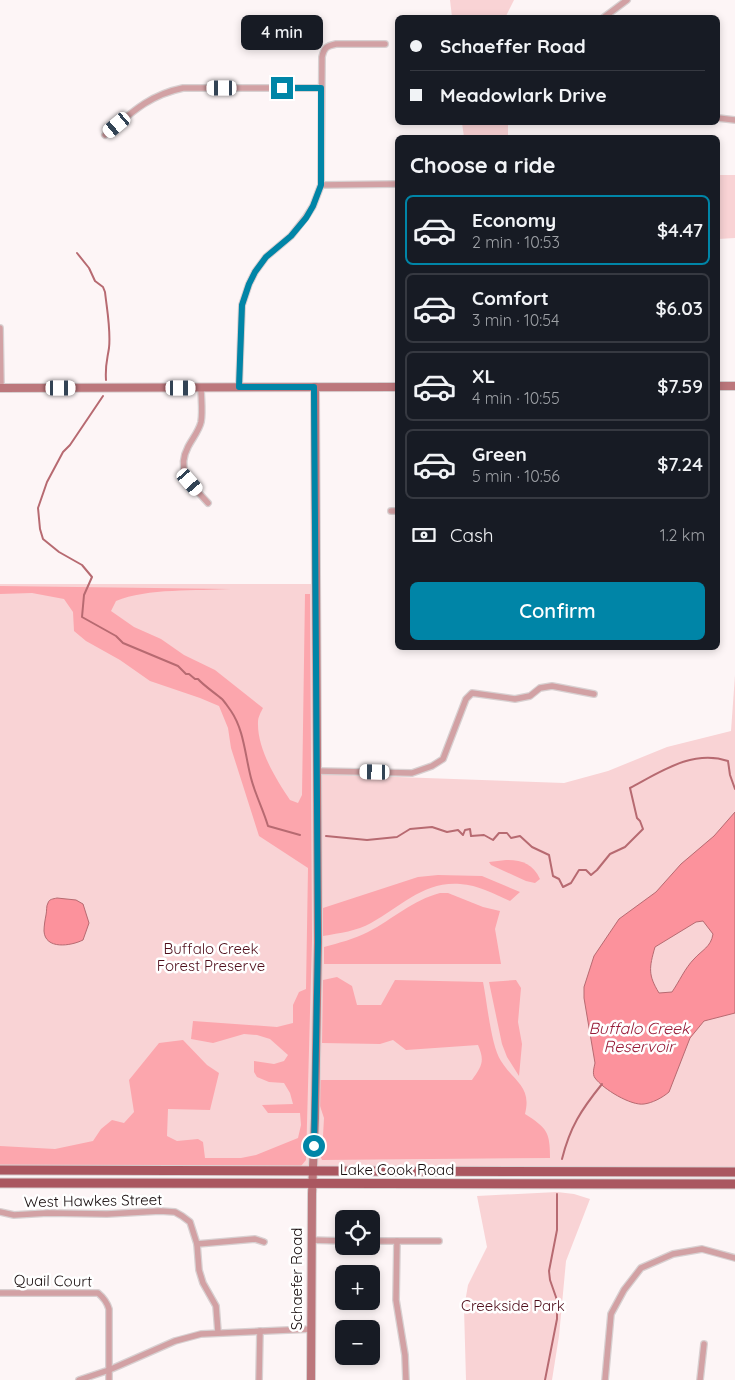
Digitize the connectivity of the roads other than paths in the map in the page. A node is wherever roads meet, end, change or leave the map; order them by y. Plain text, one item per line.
1 (628, 0) edge
2 (607, 15) edge
3 (385, 44) dead end
4 (321, 88) junction
5 (720, 118) edge
6 (735, 120) edge
7 (105, 135) dead end
8 (395, 184) edge
9 (321, 185) junction
10 (0, 328) edge
11 (720, 386) edge
12 (735, 386) edge
13 (201, 387) junction
14 (239, 387) junction
15 (314, 387) junction
16 (395, 387) edge
17 (1, 388) edge
18 (208, 503) dead end
19 (594, 694) dead end
20 (317, 771) junction
21 (0, 1170) edge
22 (735, 1172) edge
23 (312, 1178) junction
24 (0, 1183) edge
25 (735, 1184) edge
26 (0, 1212) edge
27 (311, 1240) junction
28 (335, 1240) edge
29 (380, 1241) edge
30 (438, 1241) dead end
31 (264, 1242) dead end
32 (397, 1242) junction
33 (197, 1244) junction
34 (735, 1258) edge
35 (0, 1293) edge
36 (311, 1329) junction
37 (260, 1331) junction
38 (218, 1332) junction
39 (704, 1344) dead end
40 (110, 1370) junction
41 (79, 1380) edge
42 (109, 1380) edge
43 (259, 1380) edge
44 (310, 1380) edge
45 (406, 1380) edge
46 (605, 1380) edge
47 (700, 1380) edge

1 - 2 street
3 - 4 street
4 - 7 street
4 - 9 street
5 - 6 street
8 - 9 street
9 - 14 street
10 - 17 street
11 - 12 street
13 - 14 street
13 - 17 street
13 - 18 street
14 - 15 street
15 - 16 street
15 - 20 street, Schaefer Road
19 - 20 street
20 - 23 street, Schaefer Road
21 - 23 main road, Lake Cook Road
22 - 23 main road, Lake Cook Road
23 - 24 main road, Lake Cook Road
23 - 25 main road, Lake Cook Road
23 - 27 street, Schaefer Road
26 - 33 street, West Hawkes Street
27 - 28 street
27 - 36 street, Schaefer Road
29 - 32 street
30 - 32 street
31 - 33 street
32 - 45 street
33 - 38 street, West Hawkes Street
34 - 46 street
35 - 40 street, Quail Court
36 - 37 street
36 - 44 street, Schaefer Road
37 - 38 street
37 - 43 street
38 - 40 street
39 - 47 street
40 - 41 street
40 - 42 street

